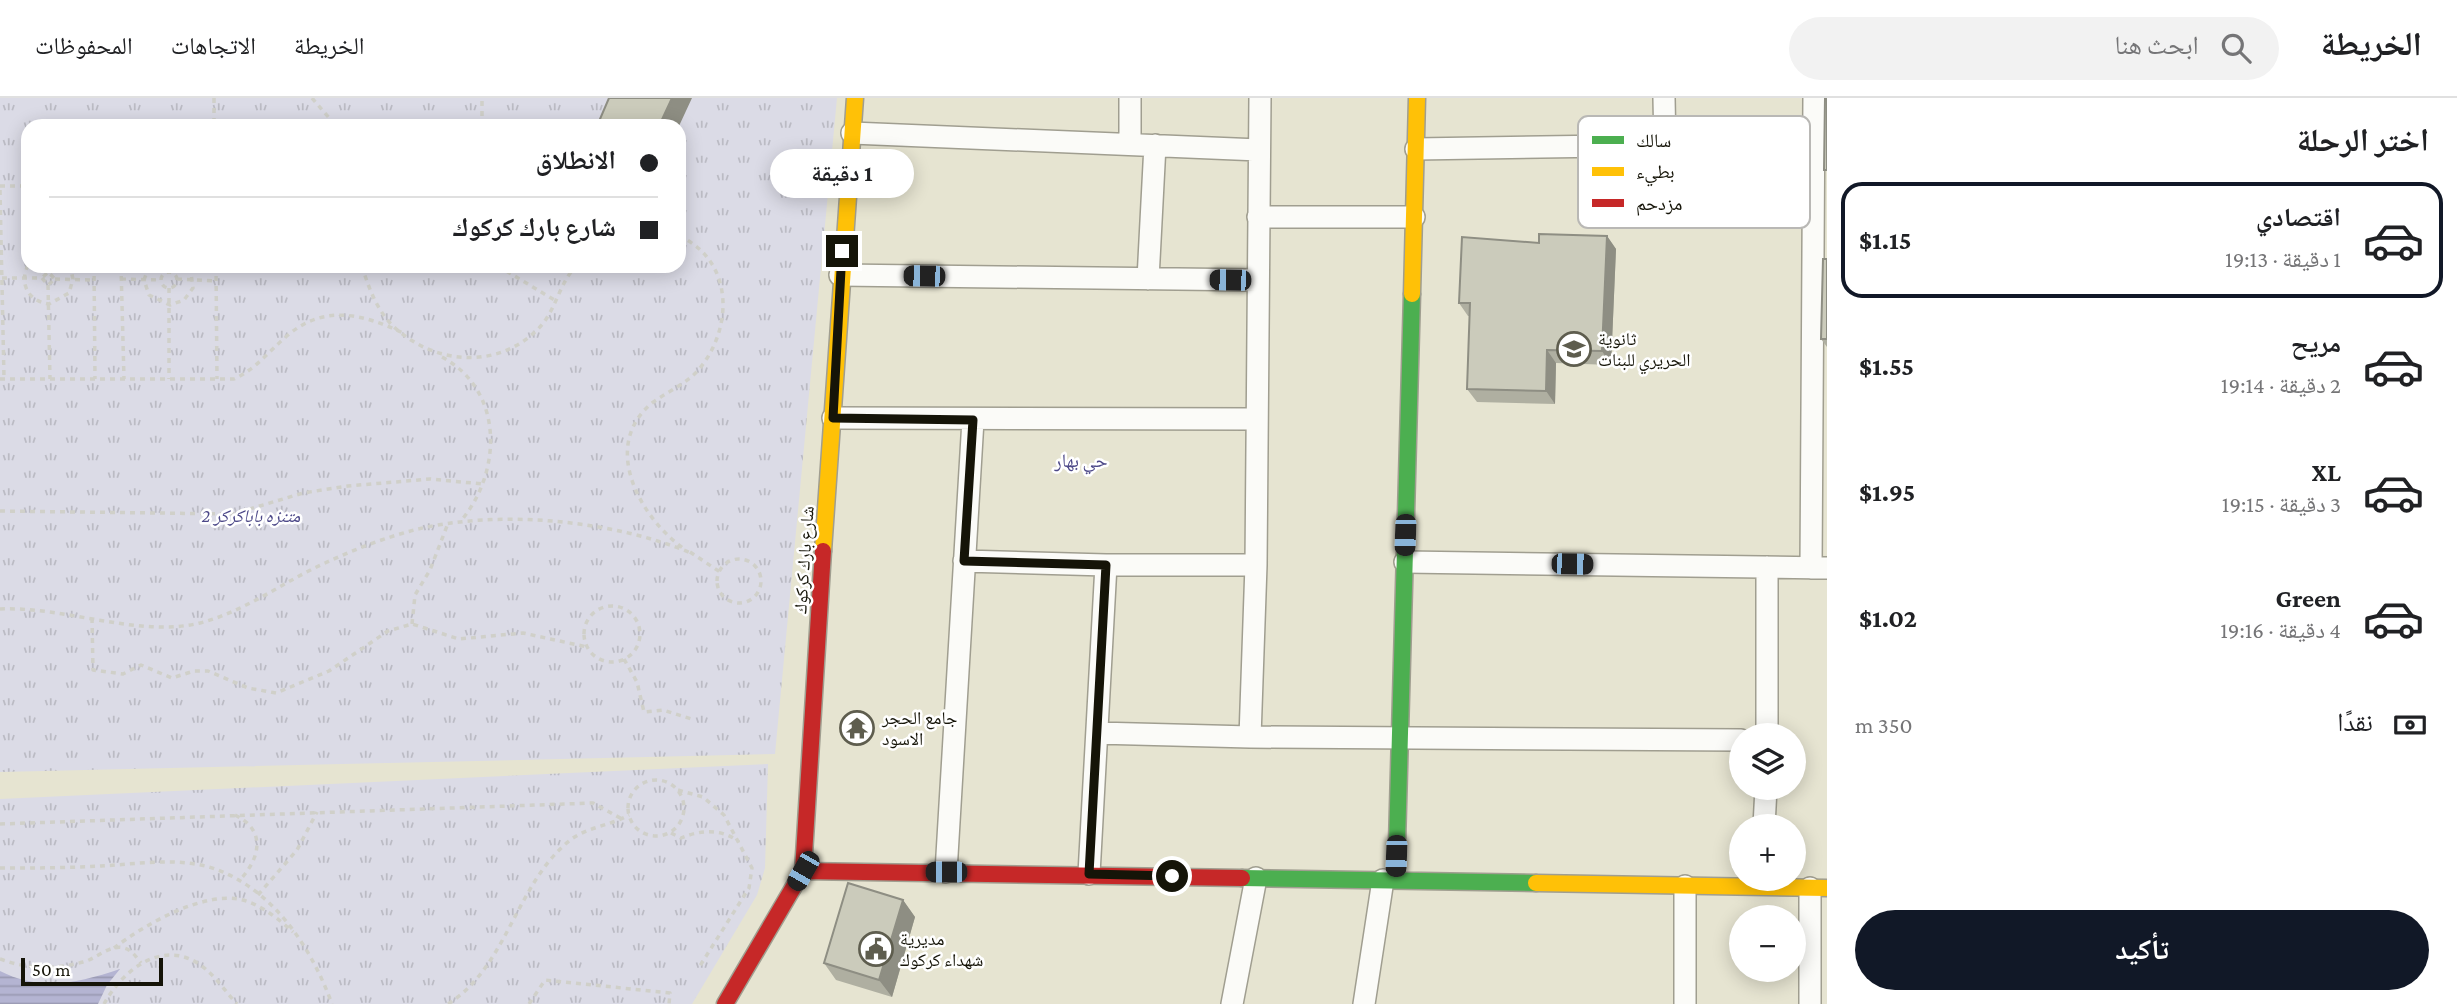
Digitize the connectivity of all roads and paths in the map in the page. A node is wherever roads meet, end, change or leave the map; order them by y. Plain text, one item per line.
1 (214, 98) edge
2 (312, 98) edge
3 (482, 98) edge
4 (855, 98) edge
5 (1130, 98) edge
6 (1260, 98) edge
7 (1417, 98) edge
8 (1664, 98) edge
9 (1814, 98) edge
10 (1664, 116) edge
11 (214, 119) edge
12 (330, 119) edge
13 (482, 119) edge
14 (852, 133) junction
15 (1810, 143) edge
16 (1813, 143) junction
17 (1130, 144) junction
18 (1155, 145) junction
19 (1578, 147) edge
20 (1416, 149) junction
21 (1259, 150) junction
22 (21, 187) edge
23 (0, 188) edge
24 (1258, 217) junction
25 (1414, 217) junction
26 (686, 239) edge
27 (1820, 256) edge
28 (26, 273) edge
29 (47, 273) edge
30 (49, 273) edge
31 (72, 273) edge
32 (94, 273) edge
33 (121, 273) edge
34 (146, 273) edge
35 (167, 273) edge
36 (171, 273) edge
37 (192, 273) edge
38 (215, 273) edge
39 (365, 273) edge
40 (510, 273) edge
41 (570, 273) edge
42 (840, 275) junction
43 (2, 278) junction
44 (24, 278) junction
45 (42, 278) junction
46 (55, 279) junction
47 (73, 279) junction
48 (121, 279) junction
49 (177, 279) junction
50 (1148, 279) junction
51 (94, 280) junction
52 (144, 280) junction
53 (161, 280) junction
54 (194, 280) junction
55 (1257, 280) junction
56 (216, 281) junction
57 (48, 285) junction
58 (169, 288) junction
59 (556, 301) junction
60 (49, 304) junction
61 (170, 305) junction
62 (403, 333) junction
63 (429, 349) junction
64 (2, 379) edge
65 (50, 379) junction
66 (95, 379) junction
67 (124, 379) junction
68 (169, 379) junction
69 (217, 379) junction
70 (833, 418) junction
71 (1255, 419) junction
72 (973, 420) junction
73 (483, 484) junction
74 (0, 511) edge
75 (458, 524) junction
76 (448, 526) junction
77 (691, 553) junction
78 (964, 561) junction
79 (1405, 562) junction
80 (1106, 565) junction
81 (1256, 565) junction
82 (1767, 567) junction
83 (1819, 568) edge
84 (720, 572) junction
85 (0, 610) edge
86 (92, 618) junction
87 (412, 624) junction
88 (587, 647) junction
89 (624, 659) junction
90 (695, 720) dead end
91 (1767, 723) edge
92 (1097, 733) junction
93 (1250, 737) junction
94 (1400, 738) junction
95 (1729, 740) edge
96 (678, 790) junction
97 (317, 811) junction
98 (234, 814) junction
99 (629, 816) junction
100 (622, 819) junction
101 (0, 824) edge
102 (671, 833) junction
103 (745, 850) junction
104 (0, 868) edge
105 (803, 871) junction
106 (946, 872) junction
107 (1089, 874) junction
108 (1256, 878) junction
109 (1390, 880) junction
110 (239, 881) junction
111 (1729, 884) edge
112 (1685, 886) junction
113 (1818, 888) edge
114 (258, 895) junction
115 (299, 938) junction
116 (114, 948) junction
117 (0, 959) edge
118 (141, 963) junction
119 (747, 967) junction
120 (698, 970) dead end
121 (104, 1004) edge
122 (237, 1004) edge
123 (332, 1004) edge
124 (448, 1004) edge
125 (529, 1004) edge
126 (669, 1004) edge
127 (726, 1004) edge
128 (743, 1004) edge
129 (1232, 1004) edge
130 (1364, 1004) edge
131 (1685, 1004) edge
132 (1810, 1004) edge

1 - 11 path
2 - 12 path
3 - 13 path
4 - 14 street, شارع بارك كركوك
5 - 17 street
6 - 21 street
7 - 20 street
8 - 10 street
9 - 16 street
14 - 17 street
14 - 42 street, شارع بارك كركوك
15 - 16 street
16 - 27 street
17 - 18 street
18 - 21 street
18 - 50 street
19 - 20 street
20 - 25 street
21 - 24 street
22 - 23 path
23 - 43 path
24 - 25 street
24 - 55 street
25 - 79 street
26 - 77 path
27 - 83 street
28 - 44 path
29 - 45 path
30 - 46 path
31 - 47 path
32 - 51 path
33 - 48 path
34 - 52 path
35 - 53 path
36 - 49 path
37 - 54 path
38 - 56 path
39 - 62 path
40 - 59 path
41 - 59 path
42 - 50 street
42 - 70 street, شارع بارك كركوك
43 - 44 path
43 - 64 path
44 - 45 path
44 - 60 path
45 - 57 path
46 - 47 path
46 - 57 path
47 - 51 path
47 - 60 path
48 - 52 path
48 - 67 path
49 - 54 path
49 - 58 path
50 - 55 street
51 - 66 path
52 - 53 path
52 - 61 path
53 - 58 path
54 - 56 path
54 - 61 path
55 - 71 street
56 - 69 path
57 - 60 path
58 - 61 path
59 - 63 path
60 - 65 path
61 - 68 path
62 - 63 path
62 - 69 path
63 - 73 path
64 - 65 path
65 - 66 path
66 - 67 path
67 - 68 path
68 - 69 path
70 - 72 street
70 - 105 street, شارع بارك كركوك
71 - 72 street
71 - 81 street
72 - 78 street
73 - 74 path
73 - 75 path
75 - 76 path
75 - 77 path
76 - 86 path
76 - 87 path
77 - 84 path
78 - 80 street
78 - 106 street
79 - 82 street
79 - 94 street
80 - 81 street
80 - 92 street
81 - 93 street
82 - 83 street
82 - 91 street
84 - 84 path
85 - 86 path
86 - 87 path
87 - 88 path
88 - 89 path
88 - 89 path
89 - 90 path
92 - 93 street
92 - 107 street
93 - 94 street
94 - 95 street
94 - 109 street
96 - 99 path
96 - 102 path
96 - 103 path
97 - 98 path
97 - 100 path
97 - 114 path
98 - 101 path
98 - 110 path
99 - 100 path
99 - 102 path
100 - 124 path
102 - 103 path
103 - 120 path
104 - 110 path
105 - 106 street
105 - 119 street, شارع بارك كركوك
106 - 107 street
107 - 108 street
108 - 109 street
108 - 129 street
109 - 112 street
109 - 130 street
110 - 114 path
111 - 112 street
112 - 131 street
113 - 132 street
114 - 115 path
115 - 116 path
115 - 123 path
116 - 117 path
116 - 118 path
118 - 121 path
118 - 122 path
119 - 127 street, شارع بارك كركوك
119 - 128 street
125 - 126 path

